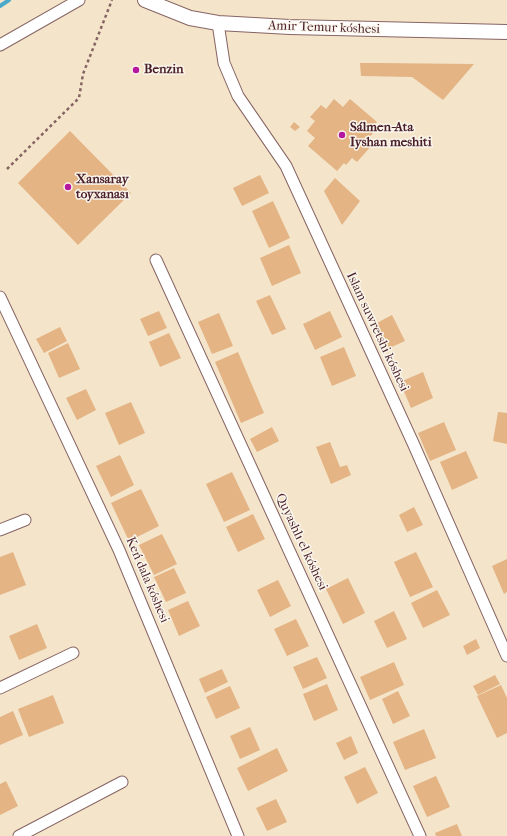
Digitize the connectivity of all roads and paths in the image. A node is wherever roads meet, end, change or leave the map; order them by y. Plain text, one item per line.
1 (79, 0) edge
2 (112, 0) edge
3 (145, 0) edge
4 (218, 23) junction
5 (507, 32) edge
6 (0, 45) edge
7 (7, 169) dead end
8 (156, 260) dead end
9 (0, 297) edge
10 (25, 520) dead end
11 (0, 530) edge
12 (74, 653) dead end
13 (507, 656) edge
14 (0, 688) edge
15 (122, 782) dead end
16 (19, 836) edge
17 (238, 836) edge
18 (420, 836) edge

1 - 6 street
2 - 7 path
3 - 4 street, Amir Temur kóshesi
4 - 5 street, Amir Temur kóshesi
4 - 13 street, Islam suwretshi kóshesi
8 - 18 street, Quyashlı el kóshesi
9 - 17 street, Keń dala kóshesi
10 - 11 street
12 - 14 street
15 - 16 street

